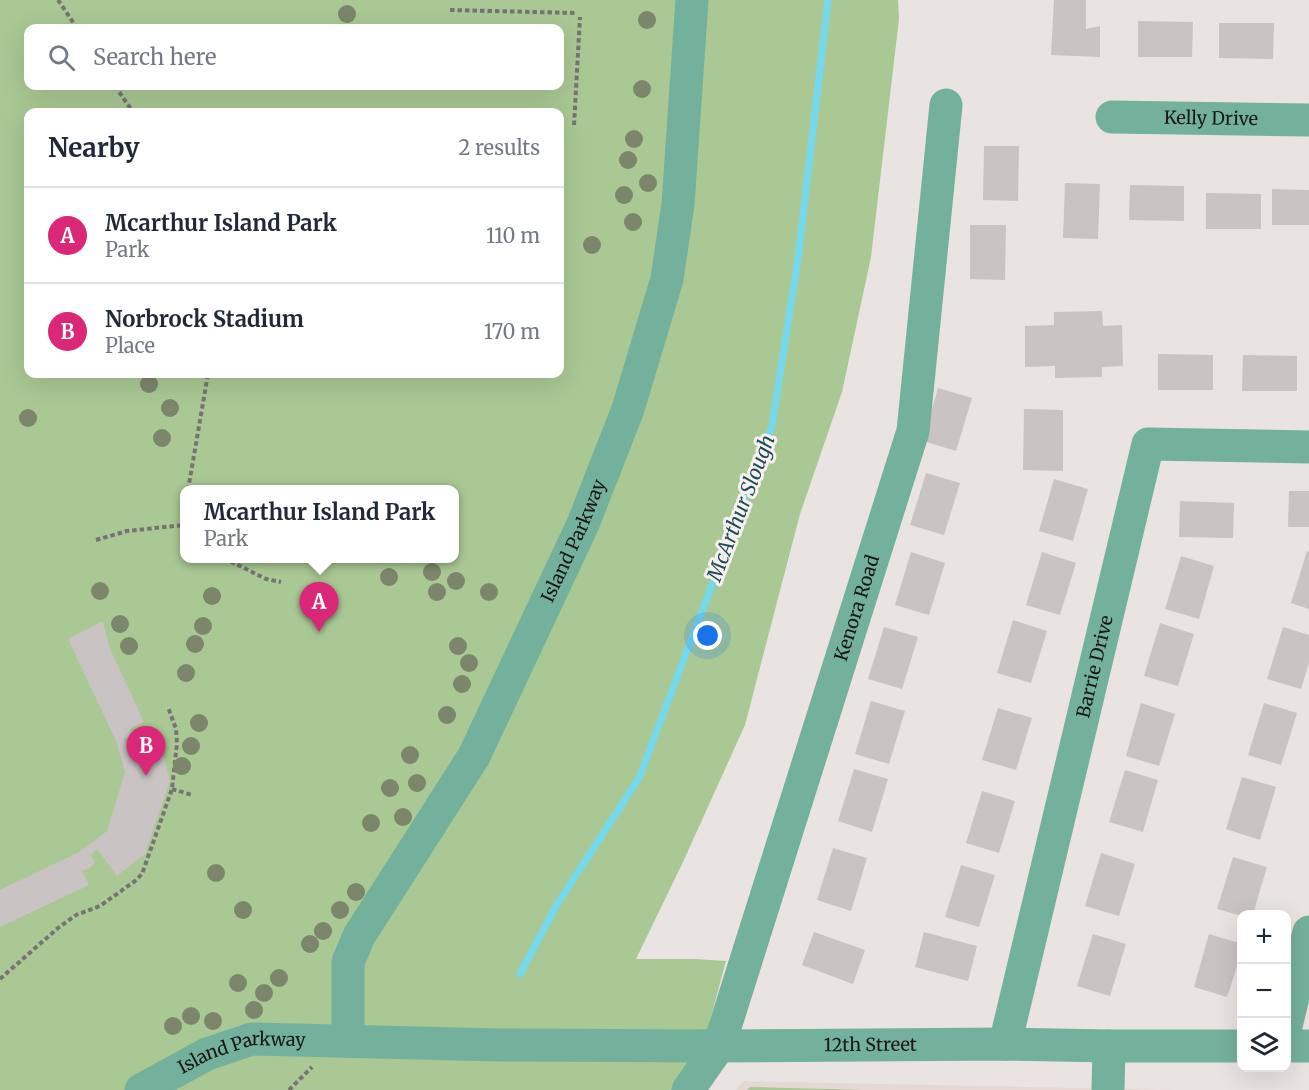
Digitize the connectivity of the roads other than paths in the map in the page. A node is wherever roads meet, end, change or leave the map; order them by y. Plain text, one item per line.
1 (692, 0) edge
2 (946, 105) dead end
3 (1112, 117) dead end
4 (1309, 120) edge
5 (1309, 447) edge
6 (1309, 932) edge
7 (1289, 1018) edge
8 (348, 1041) junction
9 (1005, 1044) junction
10 (499, 1045) joint
11 (720, 1046) junction
12 (1109, 1046) junction
13 (1237, 1046) edge
14 (1291, 1046) edge
15 (1309, 1046) edge
16 (141, 1090) edge
17 (688, 1090) edge
18 (1108, 1090) edge

1 - 8 street, Island Parkway
2 - 11 street, Kenora Road
3 - 4 street, Kelly Drive
5 - 9 street, Barrie Drive
6 - 7 street
8 - 10 street, Island Parkway
8 - 16 street, Island Parkway
9 - 11 street, 12th Street
9 - 12 street, 12th Street
10 - 11 street, 12th Street
11 - 17 street, Kenora Road
12 - 13 street, 12th Street
12 - 18 street
14 - 15 street

